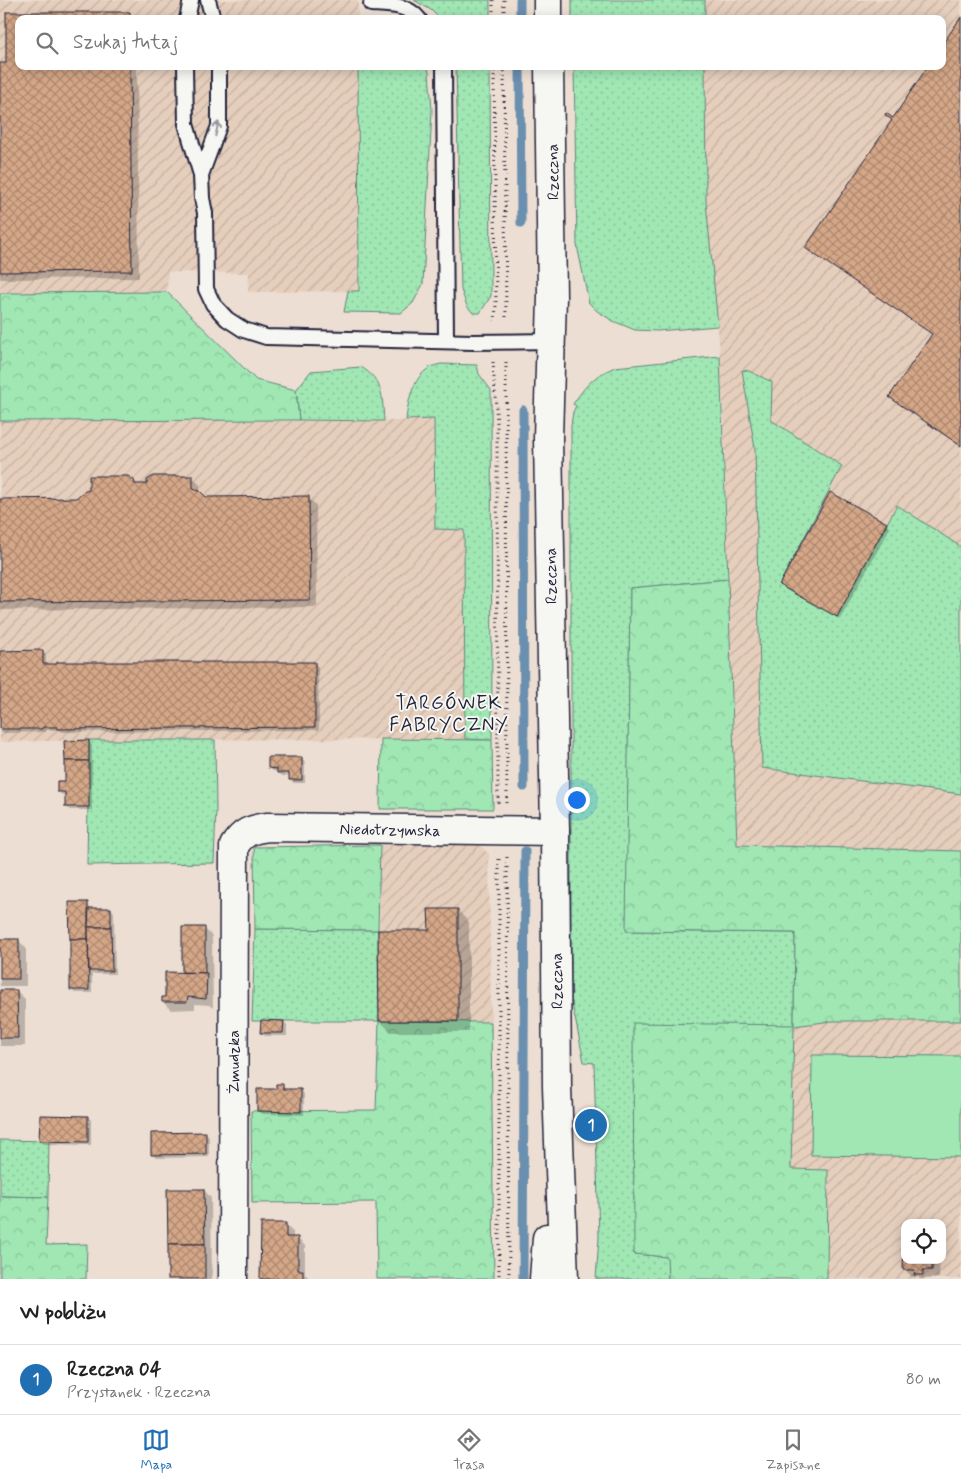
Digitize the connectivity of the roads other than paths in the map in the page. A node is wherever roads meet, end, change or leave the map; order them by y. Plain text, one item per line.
1 (190, 0) edge
2 (208, 0) edge
3 (548, 0) edge
4 (371, 4) dead end
5 (188, 15) edge
6 (213, 15) edge
7 (416, 15) edge
8 (548, 15) edge
9 (185, 70) edge
10 (219, 70) edge
11 (444, 70) edge
12 (550, 70) edge
13 (201, 175) junction
14 (446, 341) junction
15 (551, 341) junction
16 (555, 831) junction
17 (234, 846) joint
18 (557, 1087) junction
19 (233, 1279) edge
20 (544, 1279) edge
21 (564, 1279) edge

1 - 5 lane
2 - 6 lane
3 - 8 street
4 - 7 lane
9 - 13 lane
13 -> 10 lane
11 - 14 lane
12 - 15 street, Rzeczna
13 - 14 lane
14 - 15 lane
15 - 16 street, Rzeczna
16 - 17 street, Niedotrzymska
16 - 18 street, Rzeczna
17 - 19 street, Żmudzka
18 - 20 street, Rzeczna
18 - 21 street, Rzeczna

